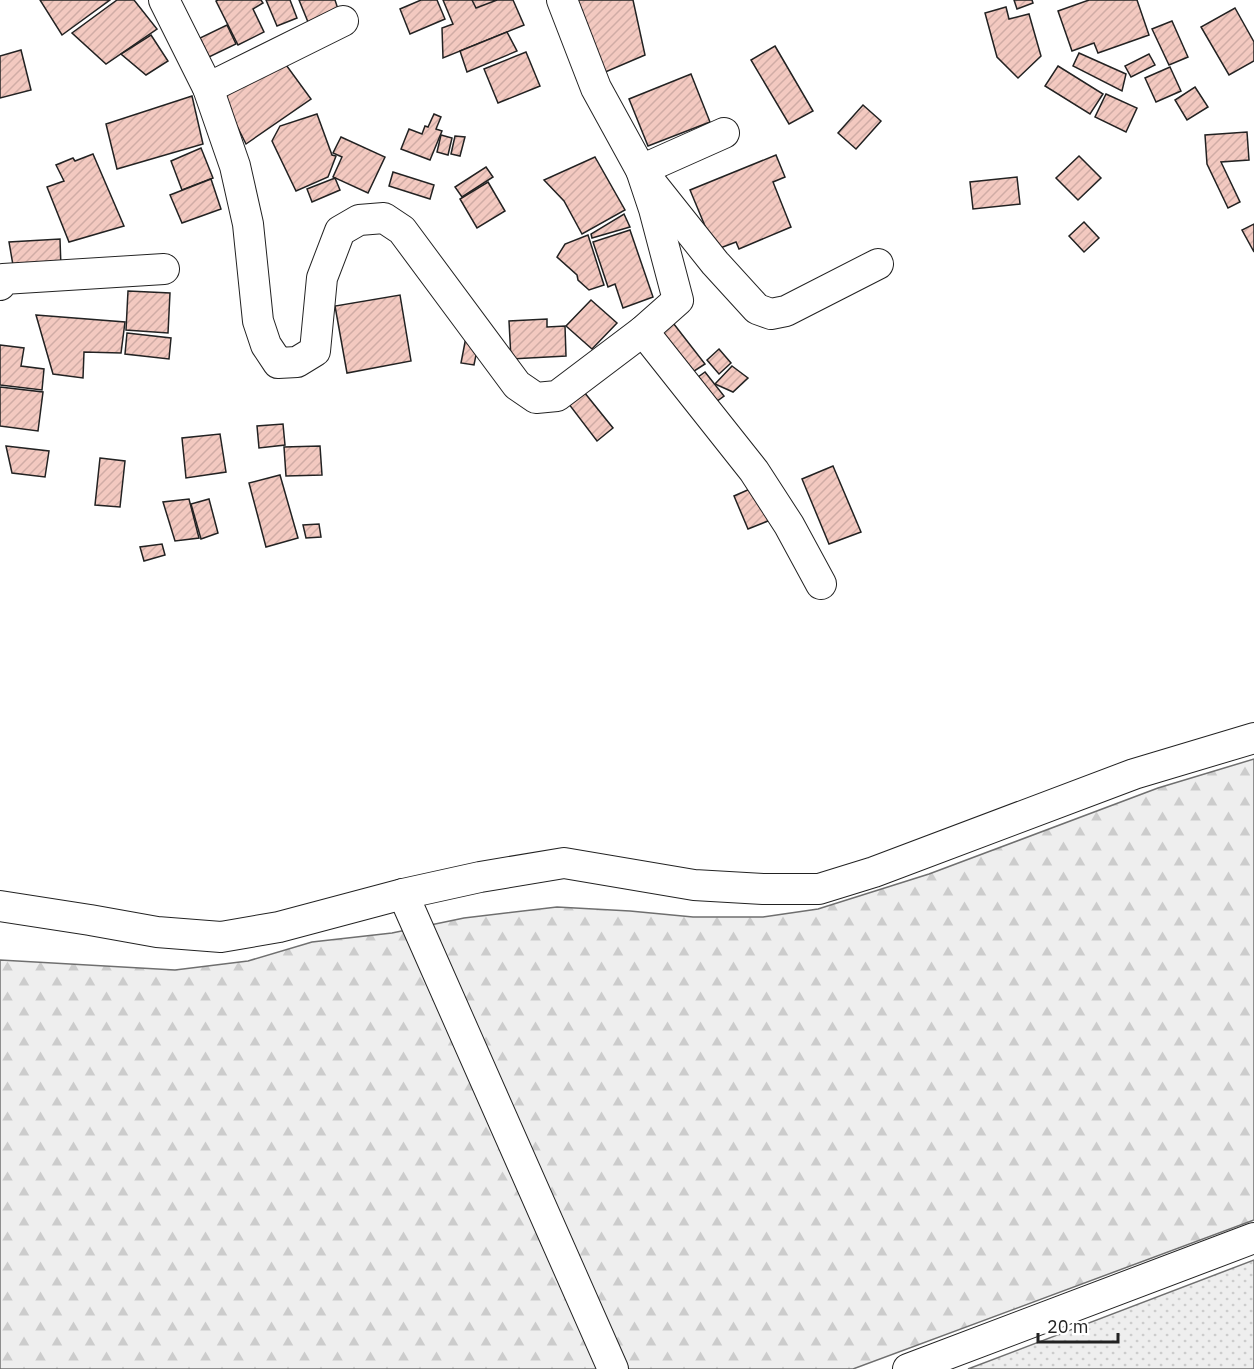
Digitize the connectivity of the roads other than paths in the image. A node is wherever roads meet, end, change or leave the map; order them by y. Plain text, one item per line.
1 (164, 0) edge
2 (562, 0) edge
3 (343, 21) dead end
4 (208, 88) junction
5 (724, 133) dead end
6 (640, 170) junction
7 (878, 264) dead end
8 (164, 269) dead end
9 (0, 285) edge
10 (644, 331) junction
11 (821, 584) dead end
12 (1254, 738) edge
13 (403, 894) junction
14 (0, 906) edge
15 (1254, 1238) edge
16 (613, 1369) edge
17 (908, 1369) edge

1 - 4 street
2 - 6 street
3 - 4 street
4 - 10 street
5 - 6 street
6 - 7 street
6 - 10 street
8 - 9 street
10 - 11 street
12 - 13 street
13 - 14 street
13 - 16 street
15 - 17 street

